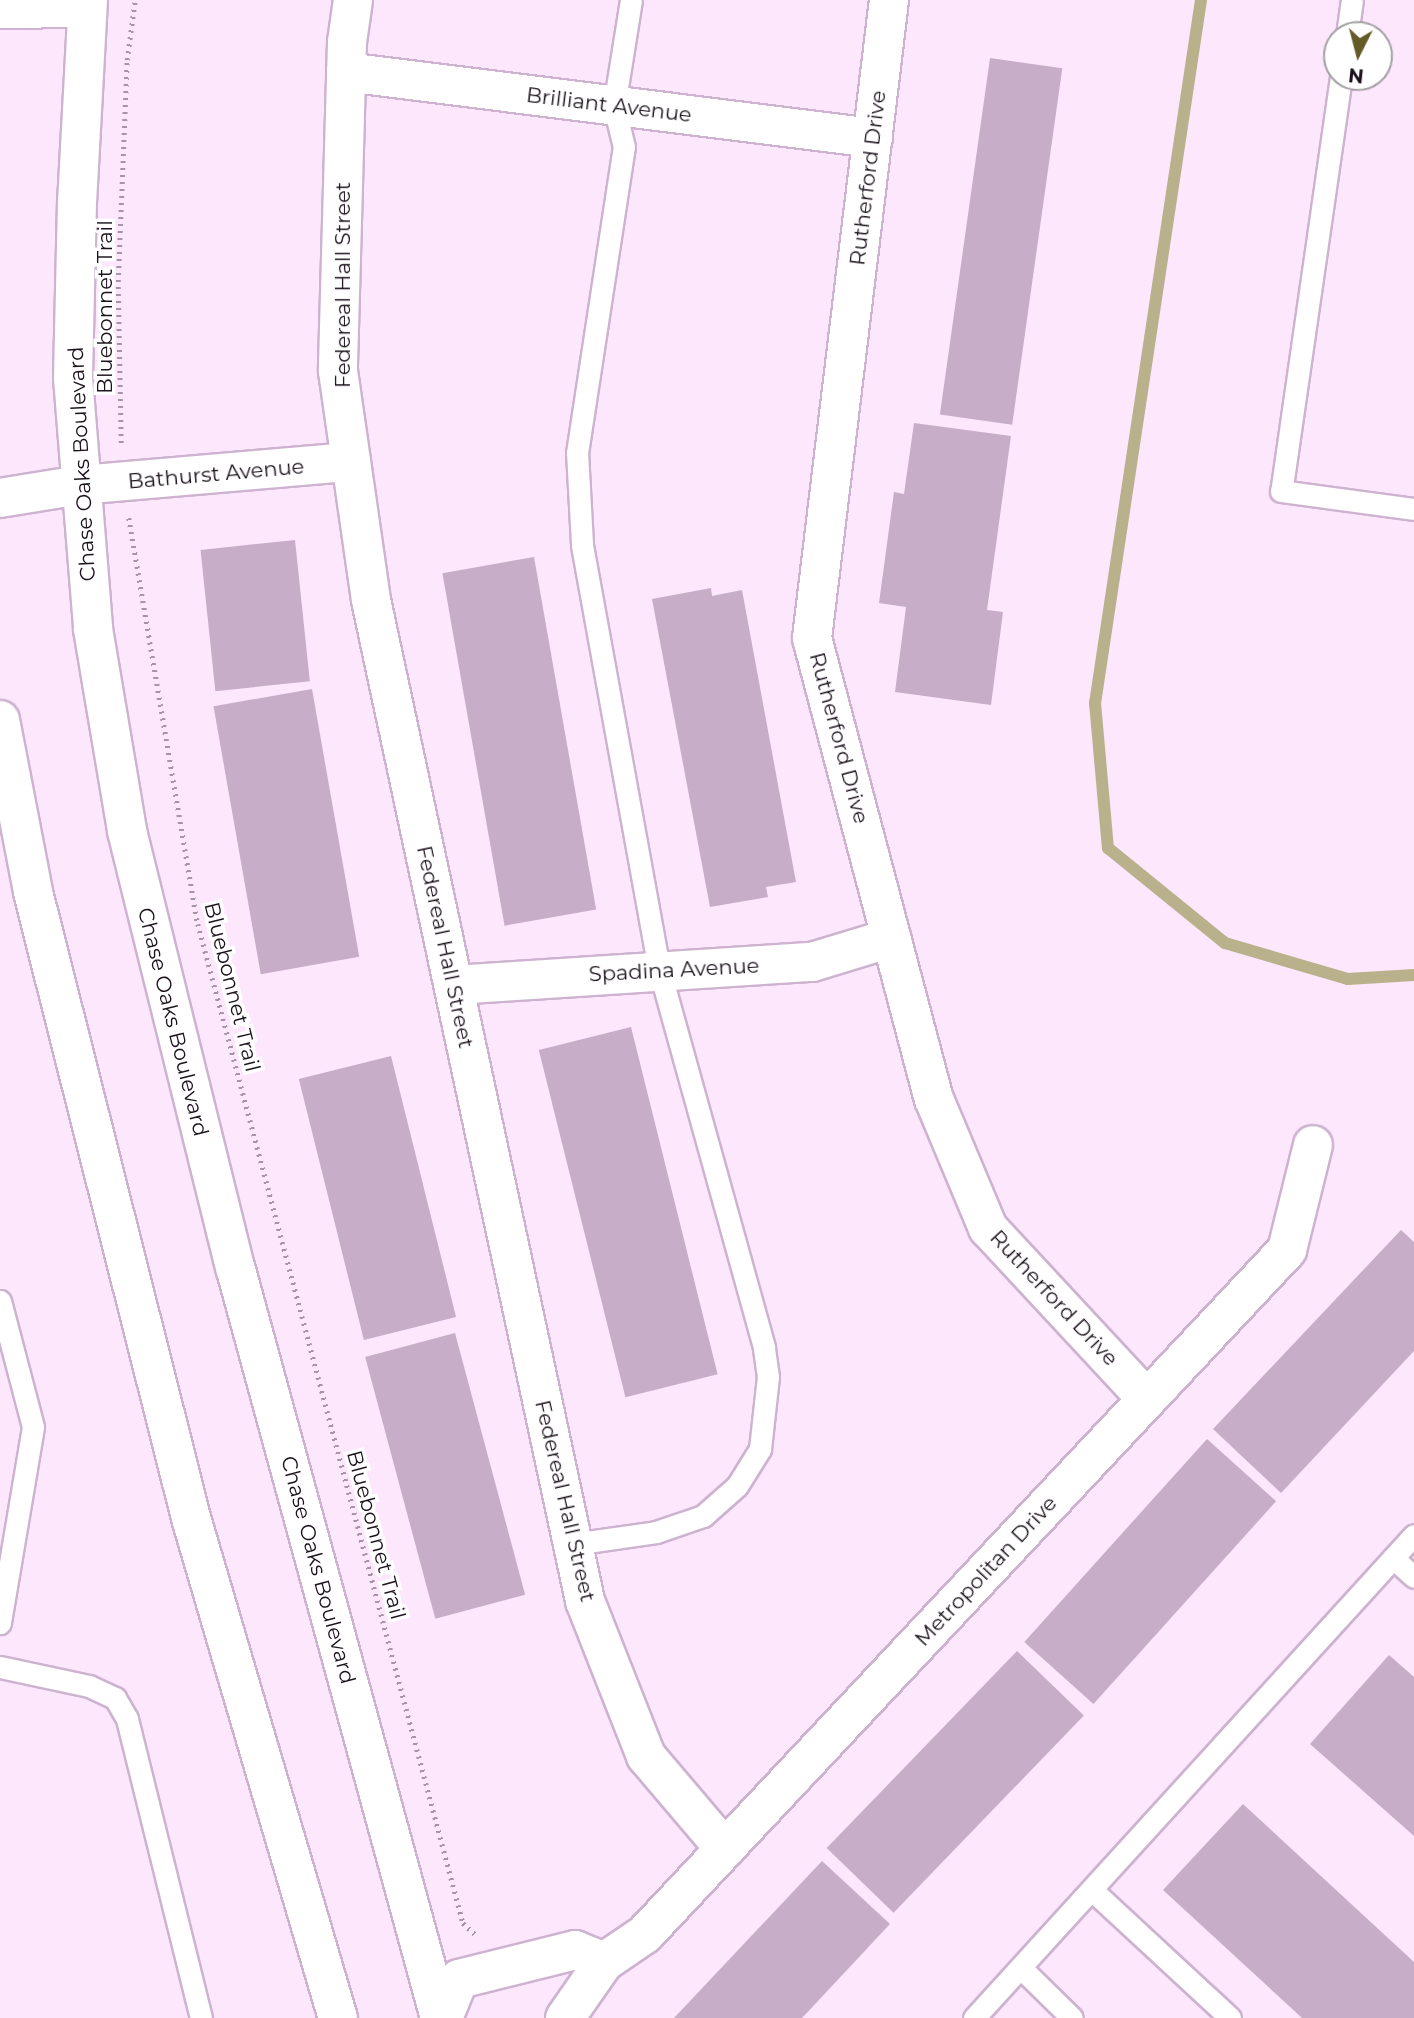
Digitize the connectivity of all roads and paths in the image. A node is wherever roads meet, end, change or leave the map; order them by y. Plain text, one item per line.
1 (135, 0) edge
2 (353, 0) edge
3 (631, 0) edge
4 (890, 0) edge
5 (1352, 0) edge
6 (88, 4) edge
7 (0, 9) edge
8 (1349, 21) edge
9 (346, 72) junction
10 (1339, 91) edge
11 (614, 106) junction
12 (873, 138) junction
13 (351, 462) junction
14 (122, 482) junction
15 (80, 485) junction
16 (0, 498) edge
17 (1414, 509) edge
18 (0, 720) edge
19 (891, 937) junction
20 (659, 969) junction
21 (454, 985) junction
22 (1313, 1145) dead end
23 (0, 1301) edge
24 (1147, 1399) junction
25 (1414, 1535) edge
26 (573, 1544) junction
27 (1394, 1558) junction
28 (1414, 1577) edge
29 (0, 1623) edge
30 (0, 1667) edge
31 (725, 1849) junction
32 (1092, 1890) junction
33 (472, 1944) dead end
34 (604, 1962) junction
35 (1021, 1968) junction
36 (201, 2018) edge
37 (338, 2018) edge
38 (442, 2018) edge
39 (565, 2018) edge
40 (974, 2018) edge
41 (1072, 2018) edge
42 (1230, 2018) edge

1 - 14 path, Bluebonnet Trail
2 - 9 street, Federeal Hall Street
3 - 11 lane
4 - 12 street, Rutherford Drive
5 - 8 lane
6 - 7 street
6 - 15 street, Chase Oaks Boulevard
9 - 11 street, Brilliant Avenue
9 - 13 street, Federeal Hall Street
10 - 17 lane
11 - 12 street, Brilliant Avenue
11 - 20 lane
12 - 19 street, Rutherford Drive
13 - 14 street, Bathurst Avenue
13 - 21 street, Federeal Hall Street
14 - 15 street, Bathurst Avenue
14 - 33 path, Bluebonnet Trail
15 - 16 street, Bathurst Avenue
15 - 38 street, Chase Oaks Boulevard
18 - 37 street
19 - 20 street, Spadina Avenue
19 - 24 street, Rutherford Drive
20 - 21 street, Spadina Avenue
20 - 26 lane
21 - 26 street, Federeal Hall Street
22 - 24 street, Metropolitan Drive
23 - 29 lane
24 - 31 street, Metropolitan Drive
25 - 27 lane
26 - 31 street, Federeal Hall Street
27 - 28 lane
27 - 32 lane
30 - 36 lane
31 - 34 street, Metropolitan Drive
32 - 35 lane
32 - 42 lane
34 - 38 street
34 - 39 street, Metropolitan Drive
35 - 40 lane
35 - 41 lane

